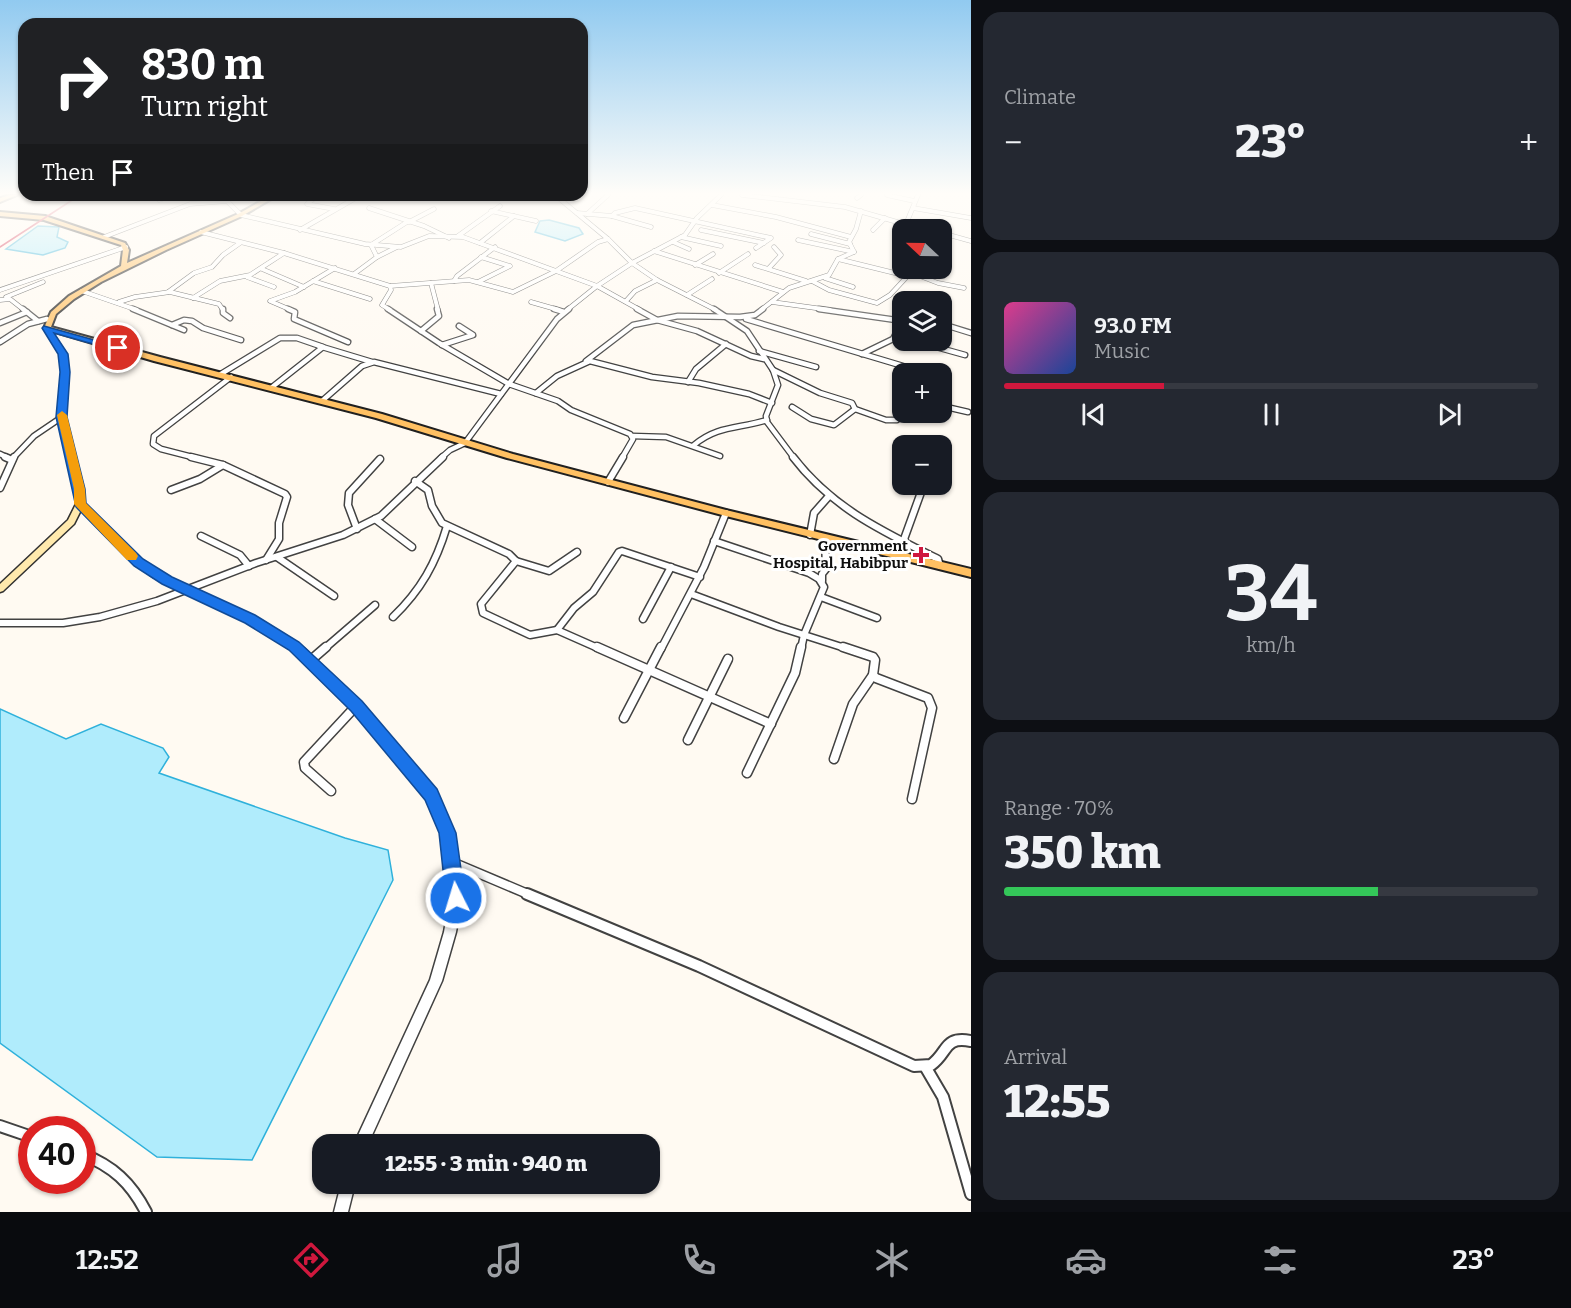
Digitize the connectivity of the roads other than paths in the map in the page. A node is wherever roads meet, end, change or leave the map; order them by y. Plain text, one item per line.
1 (113, 252) edge
2 (126, 252) edge
3 (158, 252) edge
4 (229, 252) edge
5 (278, 252) edge
6 (375, 252) edge
7 (388, 252) edge
8 (489, 252) edge
9 (504, 252) edge
10 (584, 252) edge
11 (621, 252) edge
12 (653, 252) edge
13 (656, 252) edge
14 (778, 252) edge
15 (854, 252) edge
16 (284, 253) junction
17 (713, 254) dead end
18 (748, 254) dead end
19 (377, 257) junction
20 (481, 257) junction
21 (838, 259) junction
22 (632, 263) junction
23 (695, 265) junction
24 (755, 265) dead end
25 (124, 267) junction
26 (335, 268) junction
27 (769, 268) junction
28 (261, 269) junction
29 (892, 269) edge
30 (556, 271) junction
31 (719, 273) junction
32 (354, 274) junction
33 (247, 277) junction
34 (825, 278) junction
35 (712, 279) dead end
36 (905, 279) edge
37 (928, 279) edge
38 (657, 280) junction
39 (313, 281) junction
40 (454, 281) junction
41 (43, 282) dead end
42 (478, 282) junction
43 (811, 282) junction
44 (431, 283) junction
45 (390, 286) junction
46 (597, 286) junction
47 (274, 287) dead end
48 (304, 287) junction
49 (853, 287) dead end
50 (964, 288) dead end
51 (0, 291) edge
52 (82, 291) junction
53 (168, 292) junction
54 (783, 292) junction
55 (687, 295) junction
56 (7, 297) junction
57 (193, 298) junction
58 (370, 299) dead end
59 (0, 300) edge
60 (626, 301) junction
61 (119, 302) junction
62 (531, 302) dead end
63 (772, 302) junction
64 (27, 312) junction
65 (564, 312) junction
66 (728, 316) junction
67 (740, 317) junction
68 (230, 318) dead end
69 (657, 320) junction
70 (892, 320) edge
71 (38, 321) junction
72 (0, 323) edge
73 (47, 324) junction
74 (172, 325) junction
75 (459, 327) dead end
76 (952, 327) edge
77 (184, 330) dead end
78 (421, 331) junction
79 (0, 333) edge
80 (971, 333) edge
81 (11, 334) junction
82 (241, 340) dead end
83 (892, 341) edge
84 (0, 342) edge
85 (348, 342) dead end
86 (726, 344) junction
87 (314, 345) dead end
88 (442, 345) junction
89 (323, 347) junction
90 (759, 351) junction
91 (951, 351) edge
92 (862, 354) junction
93 (965, 355) dead end
94 (764, 359) junction
95 (374, 362) junction
96 (586, 362) junction
97 (893, 363) edge
98 (816, 367) dead end
99 (772, 370) junction
100 (221, 374) junction
101 (231, 377) junction
102 (688, 382) junction
103 (508, 384) junction
104 (271, 387) junction
105 (536, 393) junction
106 (501, 394) junction
107 (322, 401) junction
108 (772, 403) junction
109 (792, 407) dead end
110 (952, 408) edge
111 (855, 409) junction
112 (968, 412) dead end
113 (62, 417) junction
114 (767, 420) junction
115 (892, 421) edge
116 (632, 436) junction
117 (465, 443) junction
118 (694, 445) junction
119 (0, 454) edge
120 (720, 456) dead end
121 (380, 459) dead end
122 (12, 460) junction
123 (223, 465) junction
124 (415, 481) junction
125 (608, 482) junction
126 (0, 488) edge
127 (171, 490) dead end
128 (920, 495) edge
129 (828, 496) junction
130 (80, 504) junction
131 (726, 513) junction
132 (375, 519) junction
133 (447, 526) junction
134 (357, 529) junction
135 (810, 535) junction
136 (201, 536) dead end
137 (825, 538) junction
138 (714, 541) junction
139 (903, 542) junction
140 (412, 548) dead end
141 (577, 552) dead end
142 (276, 557) junction
143 (266, 560) junction
144 (516, 561) junction
145 (249, 566) junction
146 (940, 566) junction
147 (671, 567) junction
148 (971, 573) edge
149 (699, 577) junction
150 (822, 581) junction
151 (0, 589) edge
152 (186, 590) junction
153 (691, 594) junction
154 (334, 596) dead end
155 (821, 597) junction
156 (375, 605) dead end
157 (393, 617) dead end
158 (877, 618) dead end
159 (643, 619) dead end
160 (0, 623) edge
161 (557, 630) junction
162 (804, 635) junction
163 (728, 659) dead end
164 (311, 660) junction
165 (650, 670) junction
166 (873, 675) junction
167 (708, 696) junction
168 (356, 706) junction
169 (624, 718) dead end
170 (771, 724) junction
171 (688, 741) dead end
172 (834, 759) dead end
173 (747, 772) dead end
174 (331, 791) dead end
175 (912, 799) dead end
176 (452, 862) junction
177 (971, 1041) edge
178 (926, 1068) junction
179 (0, 1126) edge
180 (18, 1132) edge
181 (366, 1134) edge
182 (96, 1160) edge
183 (346, 1194) edge
184 (971, 1194) edge
185 (146, 1212) edge
186 (341, 1212) edge

1 - 51 street
2 - 25 main road
3 - 25 main road
4 - 53 street
5 - 16 street
6 - 19 street
7 - 19 street
8 - 20 street
9 - 30 street
10 - 30 street
11 - 22 street
12 - 22 street
13 - 23 street
14 - 27 street
15 - 21 street
16 - 26 street
16 - 28 street
17 - 23 street
18 - 31 street
19 - 32 street
20 - 40 street
20 - 42 street
21 - 29 street
21 - 34 street
22 - 38 street
22 - 46 street
23 - 31 street
24 - 27 street
25 - 52 main road
26 - 32 street
26 - 39 street
27 - 43 street
28 - 33 street
28 - 48 street
30 - 42 street
30 - 46 street
31 - 54 street
32 - 45 street
33 - 47 street
33 - 57 street
34 - 43 street
34 - 49 street
35 - 55 street
36 - 43 street
37 - 50 street
38 - 55 street
38 - 60 street
39 - 48 street
39 - 58 street
40 - 42 street
40 - 44 street
41 - 56 street
43 - 54 street
44 - 45 street
44 - 78 street
45 - 78 street
46 - 60 street
46 - 65 street
48 - 85 street
51 - 56 street
52 - 61 street
52 - 73 main road
53 - 57 street
53 - 61 street
54 - 63 street
55 - 66 street
56 - 59 street
56 - 64 street
57 - 68 street
60 - 69 street
61 - 74 street
62 - 65 street
63 - 67 street
63 - 70 street
64 - 71 street
64 - 72 street
65 - 103 street
66 - 67 street
66 - 69 street
66 - 90 street
67 - 92 street
69 - 86 street
69 - 96 street
71 - 73 street
71 - 81 street
73 - 100 main road
73 - 113 main road
74 - 77 street
74 - 82 street
75 - 88 street
76 - 80 street
78 - 88 street
79 - 81 street
81 - 84 street
83 - 92 street
86 - 94 street
86 - 102 street
87 - 89 street
88 - 103 street
89 - 95 street
89 - 100 street
89 - 104 street
90 - 94 street
90 - 98 street
91 - 93 street
92 - 97 street
94 - 99 street
95 - 106 street
95 - 107 street
96 - 102 street
96 - 105 street
99 - 108 street
99 - 111 street
100 - 101 main road
101 - 104 main road
101 - 123 street
102 - 108 street
103 - 105 street
103 - 106 street
104 - 107 main road
105 - 116 street
106 - 117 street
107 - 117 main road
108 - 114 street
109 - 111 street
110 - 112 street
111 - 115 street
113 - 122 street
113 - 130 main road
114 - 118 street
114 - 129 street
116 - 118 street
116 - 125 street
117 - 124 street
117 - 125 main road
118 - 120 street
119 - 122 street
121 - 134 street
122 - 126 street
123 - 127 street
123 - 143 street
124 - 132 street
124 - 133 street
125 - 131 main road
128 - 139 street
129 - 135 street
129 - 139 street
130 - 151 main road
130 - 152 street
131 - 135 main road
131 - 138 street
132 - 134 street
132 - 140 street
133 - 144 street
133 - 157 street
134 - 142 street
135 - 137 main road
136 - 145 street
137 - 146 main road
137 - 150 street
138 - 149 street
138 - 150 street
139 - 146 street
141 - 144 street
142 - 143 street
142 - 154 street
143 - 145 street
144 - 161 street
145 - 152 street
146 - 148 main road
147 - 149 street
147 - 159 street
147 - 161 street
149 - 153 street
150 - 155 street
152 - 160 street
152 - 164 street
153 - 162 street
153 - 165 street
155 - 158 street
155 - 162 street
156 - 164 street
161 - 165 street
162 - 166 street
162 - 170 street
163 - 167 street
164 - 168 street
165 - 167 street
165 - 169 street
166 - 172 street
166 - 175 street
167 - 170 street
167 - 171 street
168 - 174 street
168 - 176 street
170 - 173 street
176 - 178 street
176 - 181 street
177 - 178 street
178 - 184 street
179 - 180 street
182 - 185 street
183 - 186 street

